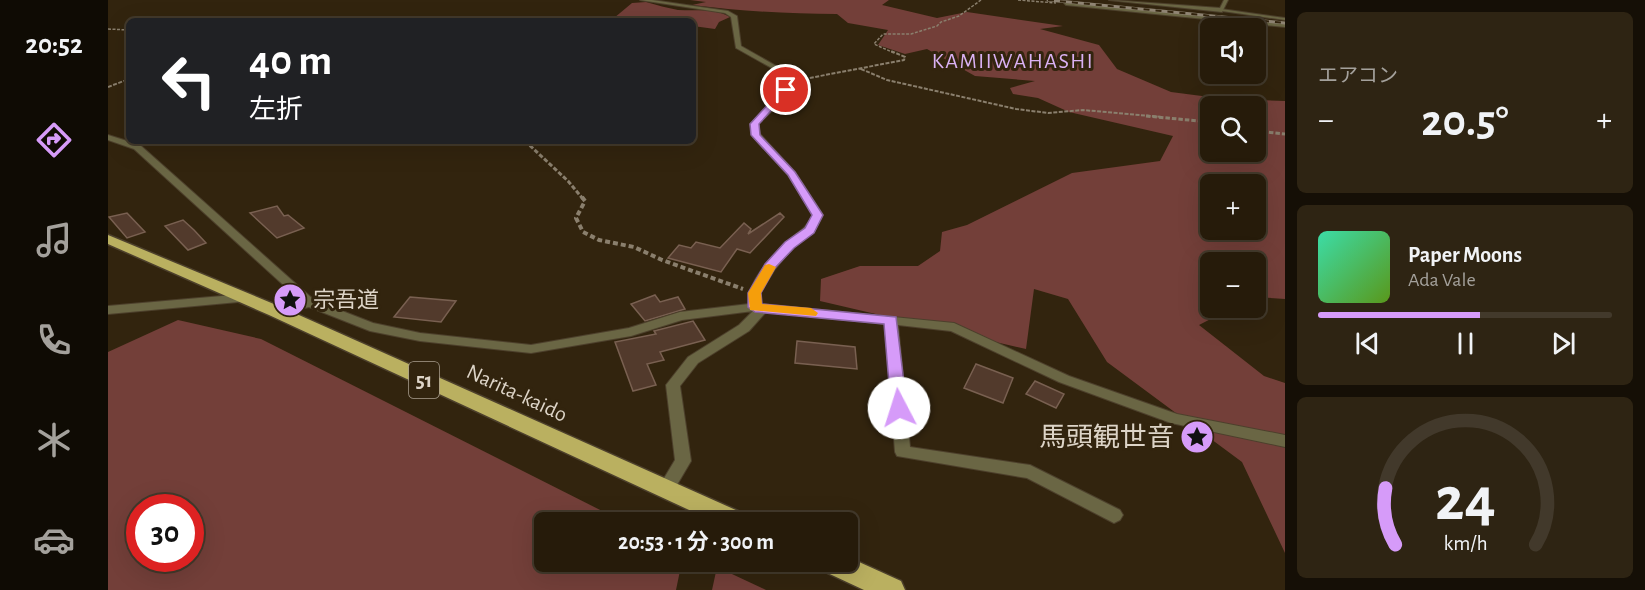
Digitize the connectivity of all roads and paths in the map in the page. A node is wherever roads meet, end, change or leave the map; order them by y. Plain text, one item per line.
1 (642, 0) edge
2 (981, 0) edge
3 (1018, 0) edge
4 (1111, 0) edge
5 (1226, 0) edge
6 (1066, 4) joint
7 (1222, 10) junction
8 (1285, 19) edge
9 (1285, 25) edge
10 (108, 29) edge
11 (126, 30) edge
12 (861, 69) junction
13 (126, 80) edge
14 (790, 82) junction
15 (108, 87) edge
16 (1200, 121) edge
17 (1266, 132) edge
18 (1285, 134) edge
19 (108, 137) edge
20 (125, 140) edge
21 (132, 144) edge
22 (528, 144) edge
23 (108, 239) edge
24 (754, 293) junction
25 (245, 298) junction
26 (310, 303) junction
27 (759, 308) junction
28 (108, 310) edge
29 (275, 311) junction
30 (891, 321) junction
31 (1285, 441) edge
32 (665, 490) junction
33 (716, 512) edge
34 (1114, 515) dead end
35 (852, 572) edge
36 (892, 590) edge

1 - 14 street
2 - 12 path
3 - 6 path
4 - 7 street
5 - 7 street
6 - 9 street
7 - 8 lane
10 - 11 path
12 - 14 path
12 - 16 path
13 - 15 path
14 - 24 street
17 - 18 path
19 - 20 street
21 - 26 street
22 - 24 path
23 - 25 highway, Narita-kaido / 51
24 - 27 street
25 - 28 street
25 - 29 highway, Narita-kaido / 51
26 - 27 street
26 - 29 street
27 - 30 street
27 - 32 street
29 - 32 highway, Narita-kaido / 51
30 - 31 street
30 - 34 street
32 - 33 highway, Narita-kaido / 51
35 - 36 highway

